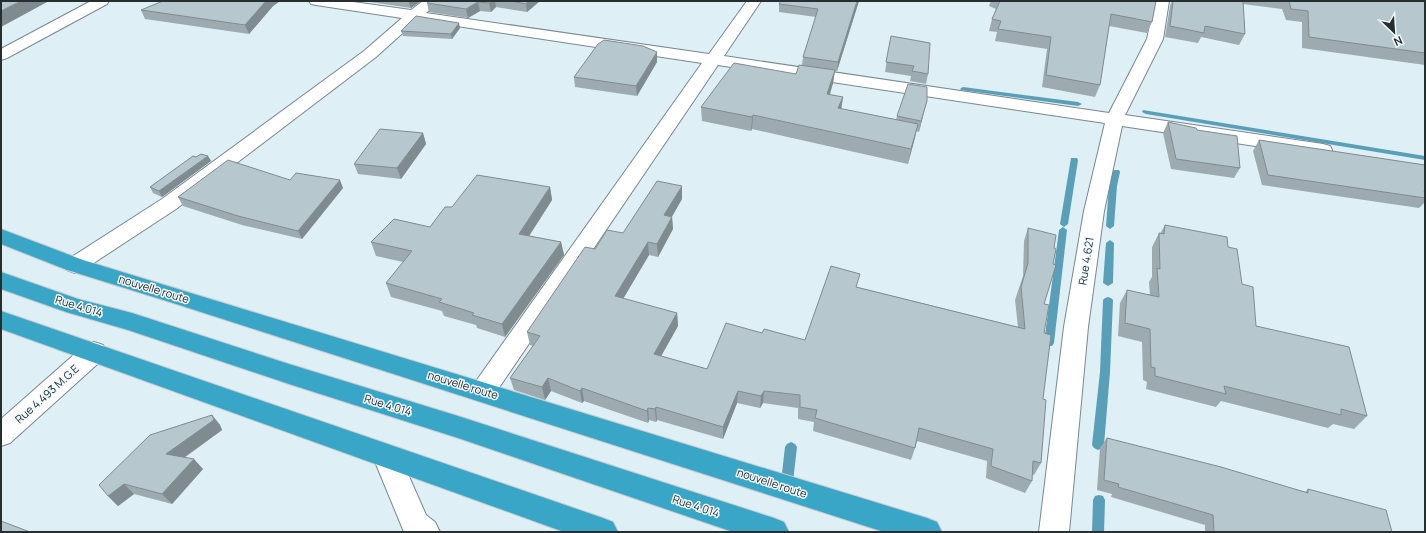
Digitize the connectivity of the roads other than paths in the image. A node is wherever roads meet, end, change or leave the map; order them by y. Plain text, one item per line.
1 (102, 1) edge
2 (316, 1) edge
3 (432, 1) edge
4 (754, 1) edge
5 (1162, 1) edge
6 (413, 16) junction
7 (1, 55) edge
8 (713, 60) junction
9 (1115, 118) junction
10 (1340, 153) edge
11 (1, 236) edge
12 (75, 265) junction
13 (1, 280) edge
14 (1, 320) edge
15 (94, 352) junction
16 (483, 391) junction
17 (1, 435) edge
18 (387, 457) junction
19 (425, 532) edge
20 (603, 532) edge
21 (774, 532) edge
22 (927, 532) edge
23 (1054, 532) edge

1 - 7 street
2 - 6 street
3 - 6 street
4 - 8 street
5 - 9 street, Rue 4.621
6 - 8 street
6 - 12 street
8 - 9 street
8 - 16 street
9 - 10 street
9 - 23 street, Rue 4.621
11 - 12 highway, nouvelle route
12 - 16 highway, nouvelle route
13 - 21 highway, Rue 4.014
14 - 15 highway
15 - 17 street, Rue 4.493 M.G.E
15 - 18 highway
16 - 22 highway, nouvelle route
18 - 19 street
18 - 20 highway

